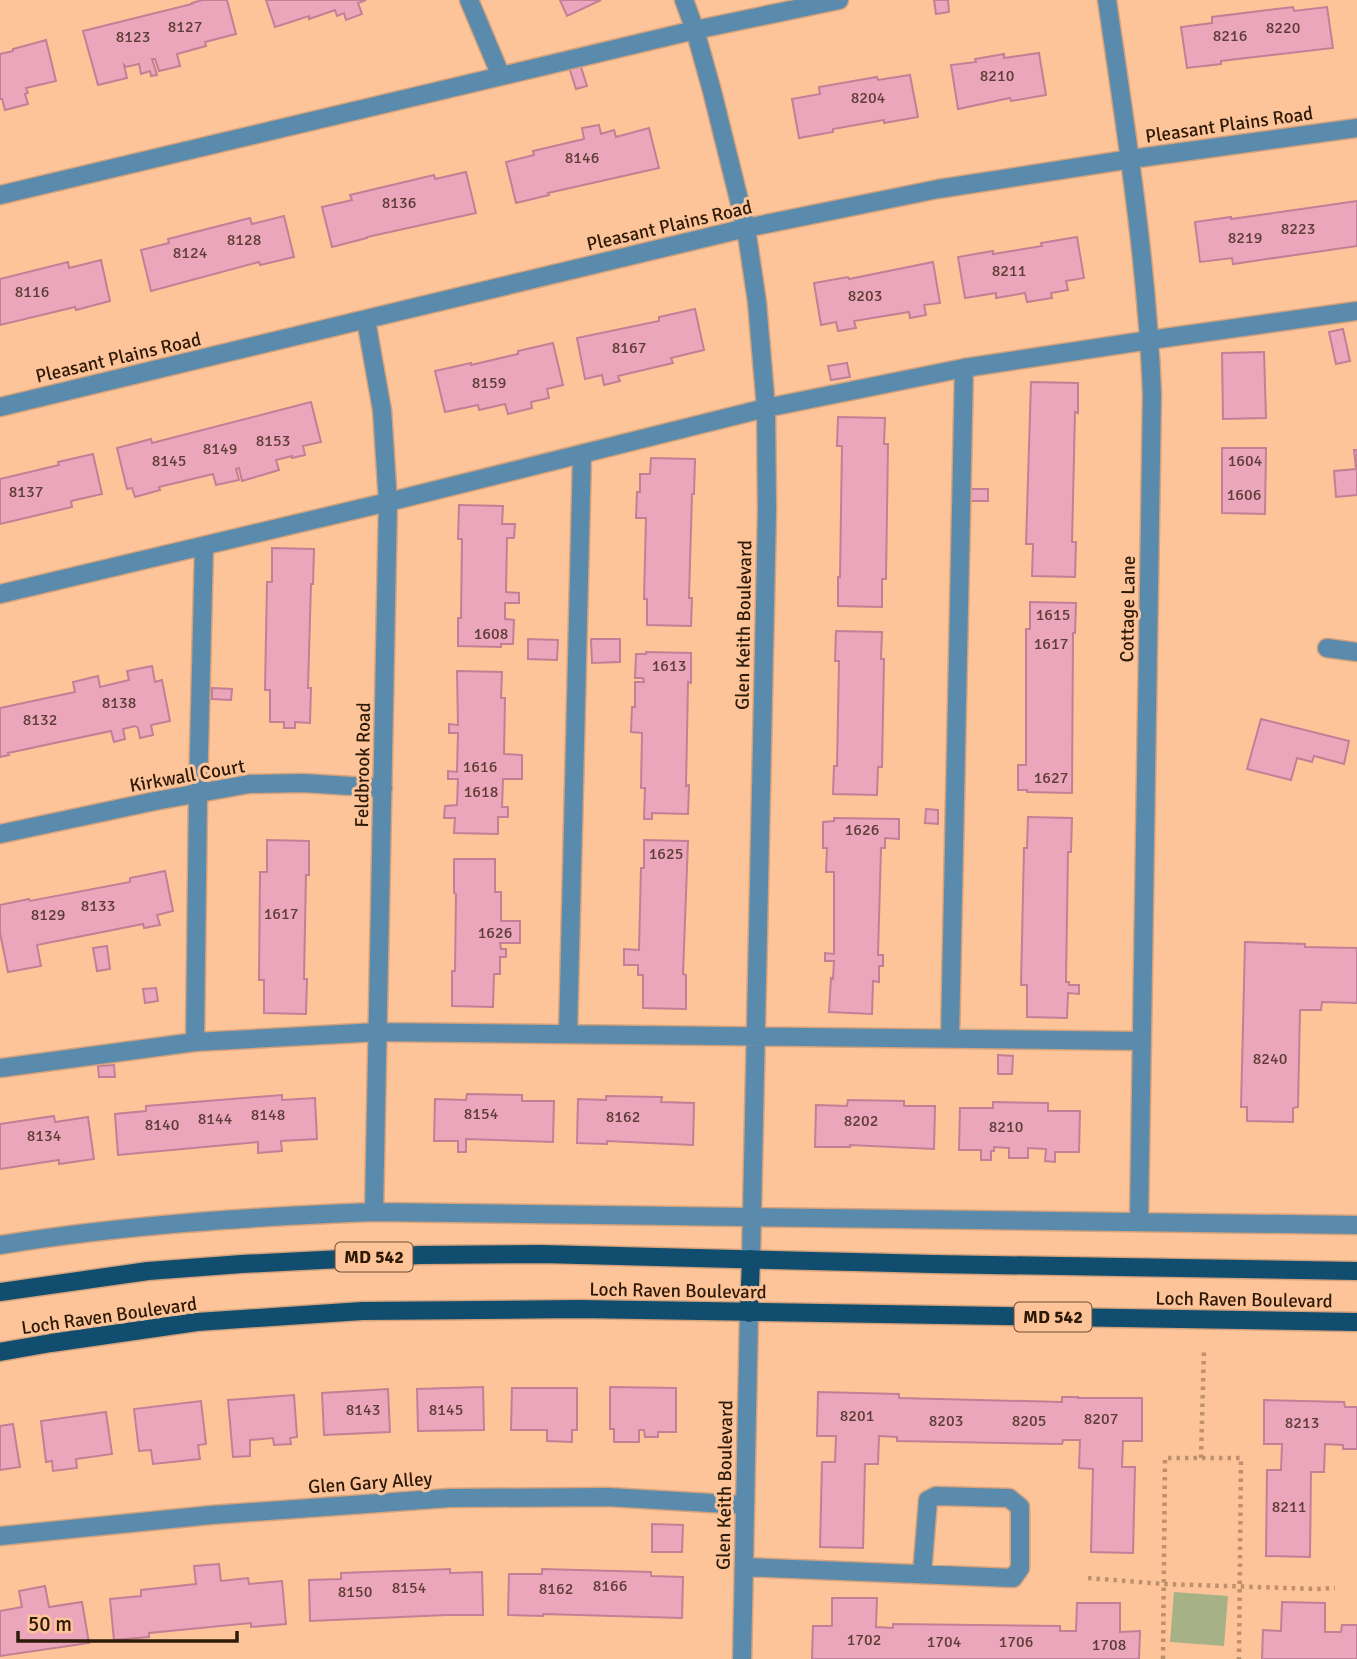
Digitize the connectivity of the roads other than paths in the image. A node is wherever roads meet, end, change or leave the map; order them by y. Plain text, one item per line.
1 (469, 0) edge
2 (684, 0) edge
3 (839, 0) edge
4 (1107, 0) edge
5 (695, 30) junction
6 (501, 76) junction
7 (1357, 128) edge
8 (1130, 159) junction
9 (0, 195) edge
10 (746, 228) junction
11 (1357, 311) edge
12 (366, 320) junction
13 (1150, 340) junction
14 (964, 368) junction
15 (0, 407) edge
16 (766, 408) junction
17 (582, 454) junction
18 (388, 502) junction
19 (204, 546) junction
20 (0, 594) edge
21 (1327, 648) dead end
22 (1357, 652) edge
23 (383, 788) junction
24 (198, 793) junction
25 (0, 834) edge
26 (378, 1032) junction
27 (568, 1034) junction
28 (756, 1036) junction
29 (950, 1038) junction
30 (1142, 1041) junction
31 (195, 1042) junction
32 (0, 1068) edge
33 (374, 1212) junction
34 (751, 1217) junction
35 (1139, 1221) junction
36 (1357, 1225) edge
37 (0, 1244) edge
38 (751, 1259) junction
39 (1357, 1271) edge
40 (0, 1292) edge
41 (749, 1312) junction
42 (1357, 1322) edge
43 (0, 1352) edge
44 (745, 1505) junction
45 (0, 1536) edge
46 (744, 1567) junction
47 (922, 1574) junction
48 (742, 1659) edge

1 - 6 street
2 - 5 street, Glen Keith Boulevard
3 - 5 street
4 - 8 street, Cottage Lane
5 - 6 street
5 - 10 street, Glen Keith Boulevard
6 - 9 street
7 - 8 street, Pleasant Plains Road
8 - 10 street, Pleasant Plains Road
8 - 13 street, Cottage Lane
10 - 12 street, Pleasant Plains Road
10 - 16 street, Glen Keith Boulevard
11 - 13 street
12 - 15 street, Pleasant Plains Road
12 - 18 street, Feldbrook Road
13 - 14 street
13 - 30 street, Cottage Lane
14 - 16 street
14 - 29 street
16 - 17 street
16 - 28 street, Glen Keith Boulevard
17 - 18 street
17 - 27 street
18 - 19 street
18 - 23 street, Feldbrook Road
19 - 20 street
19 - 24 street
21 - 22 street
23 - 24 street, Kirkwall Court
23 - 26 street, Feldbrook Road
24 - 25 street, Kirkwall Court
24 - 31 street
26 - 27 street
26 - 31 street
26 - 33 street, Feldbrook Road
27 - 28 street
28 - 29 street
28 - 34 street, Glen Keith Boulevard
29 - 30 street
30 - 35 street, Cottage Lane
31 - 32 street
33 - 34 street
33 - 37 street
34 - 35 street
34 - 38 street, Glen Keith Boulevard
35 - 36 street
38 - 39 main road, Loch Raven Boulevard / MD 542
38 - 40 main road, Loch Raven Boulevard / MD 542
38 - 41 main road
41 - 42 main road, Loch Raven Boulevard / MD 542
41 - 43 main road, Loch Raven Boulevard / MD 542
41 - 44 street, Glen Keith Boulevard
44 - 45 street, Glen Gary Alley
44 - 46 street, Glen Keith Boulevard
46 - 47 street
46 - 48 street, Glen Keith Boulevard
47 - 47 street

